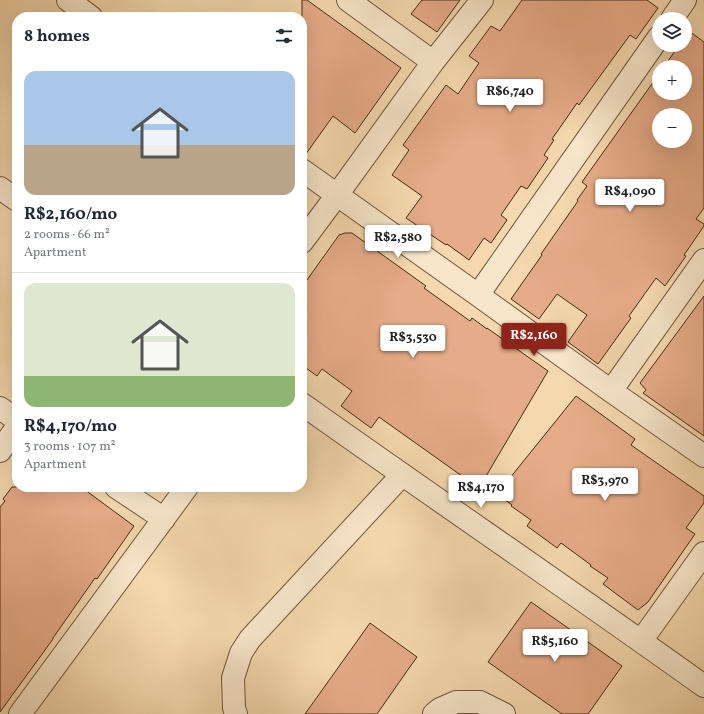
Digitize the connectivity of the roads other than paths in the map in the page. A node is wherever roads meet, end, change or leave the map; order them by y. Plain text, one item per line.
1 (68, 0) edge
2 (348, 0) edge
3 (482, 0) edge
4 (685, 0) edge
5 (84, 12) edge
6 (677, 12) edge
7 (652, 47) edge
8 (432, 62) junction
9 (307, 174) edge
10 (0, 188) edge
11 (12, 196) edge
12 (337, 196) junction
13 (307, 235) edge
14 (704, 260) edge
15 (478, 295) junction
16 (611, 392) junction
17 (0, 408) edge
18 (307, 408) edge
19 (12, 416) edge
20 (12, 433) edge
21 (0, 451) edge
22 (704, 456) edge
23 (402, 474) junction
24 (124, 492) edge
25 (184, 492) edge
26 (164, 519) junction
27 (702, 559) edge
28 (641, 641) junction
29 (704, 686) edge
30 (20, 714) edge
31 (236, 714) edge
32 (434, 714) edge
33 (504, 714) edge

1 - 5 street
2 - 8 street
3 - 8 street
4 - 6 street
7 - 15 street
8 - 12 street
9 - 12 street
10 - 11 street
12 - 13 street
12 - 15 street
14 - 16 street
15 - 16 street
16 - 22 street
17 - 19 street
18 - 23 street
20 - 21 street
23 - 28 street
23 - 31 street
24 - 26 street
25 - 26 street
26 - 30 street
27 - 28 street
28 - 29 street
32 - 33 street

